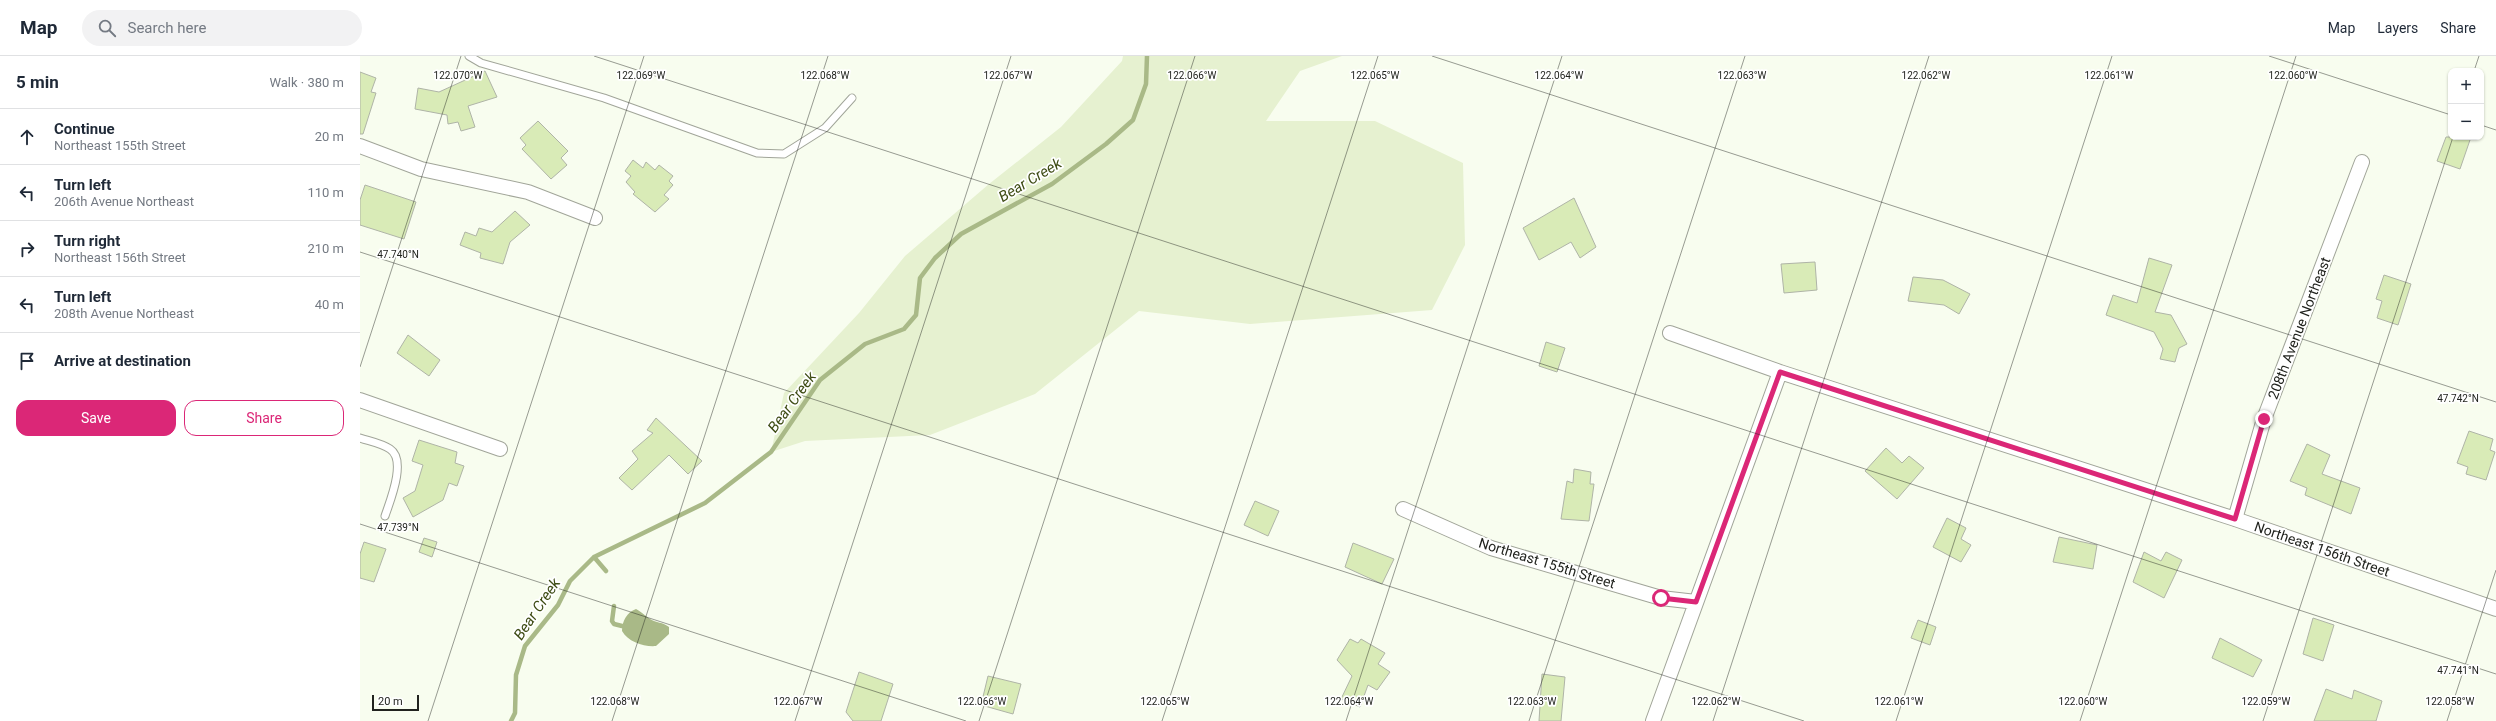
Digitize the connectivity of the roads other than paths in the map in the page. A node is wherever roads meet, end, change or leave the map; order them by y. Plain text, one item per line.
1 (469, 56) edge
2 (852, 98) dead end
3 (360, 146) edge
4 (2362, 162) dead end
5 (595, 218) dead end
6 (1670, 333) dead end
7 (1780, 372) junction
8 (360, 400) edge
9 (360, 438) edge
10 (500, 449) dead end
11 (1402, 509) dead end
12 (386, 516) dead end
13 (2235, 519) junction
14 (1696, 602) junction
15 (2496, 609) edge
16 (1653, 721) edge

1 - 2 lane
3 - 5 street
4 - 13 street, 208th Avenue Northeast
6 - 7 street, Northeast 156th Street
7 - 13 street, Northeast 156th Street
7 - 14 street
8 - 10 street
9 - 12 lane
11 - 14 street, Northeast 155th Street
13 - 15 street, Northeast 156th Street
14 - 16 street

